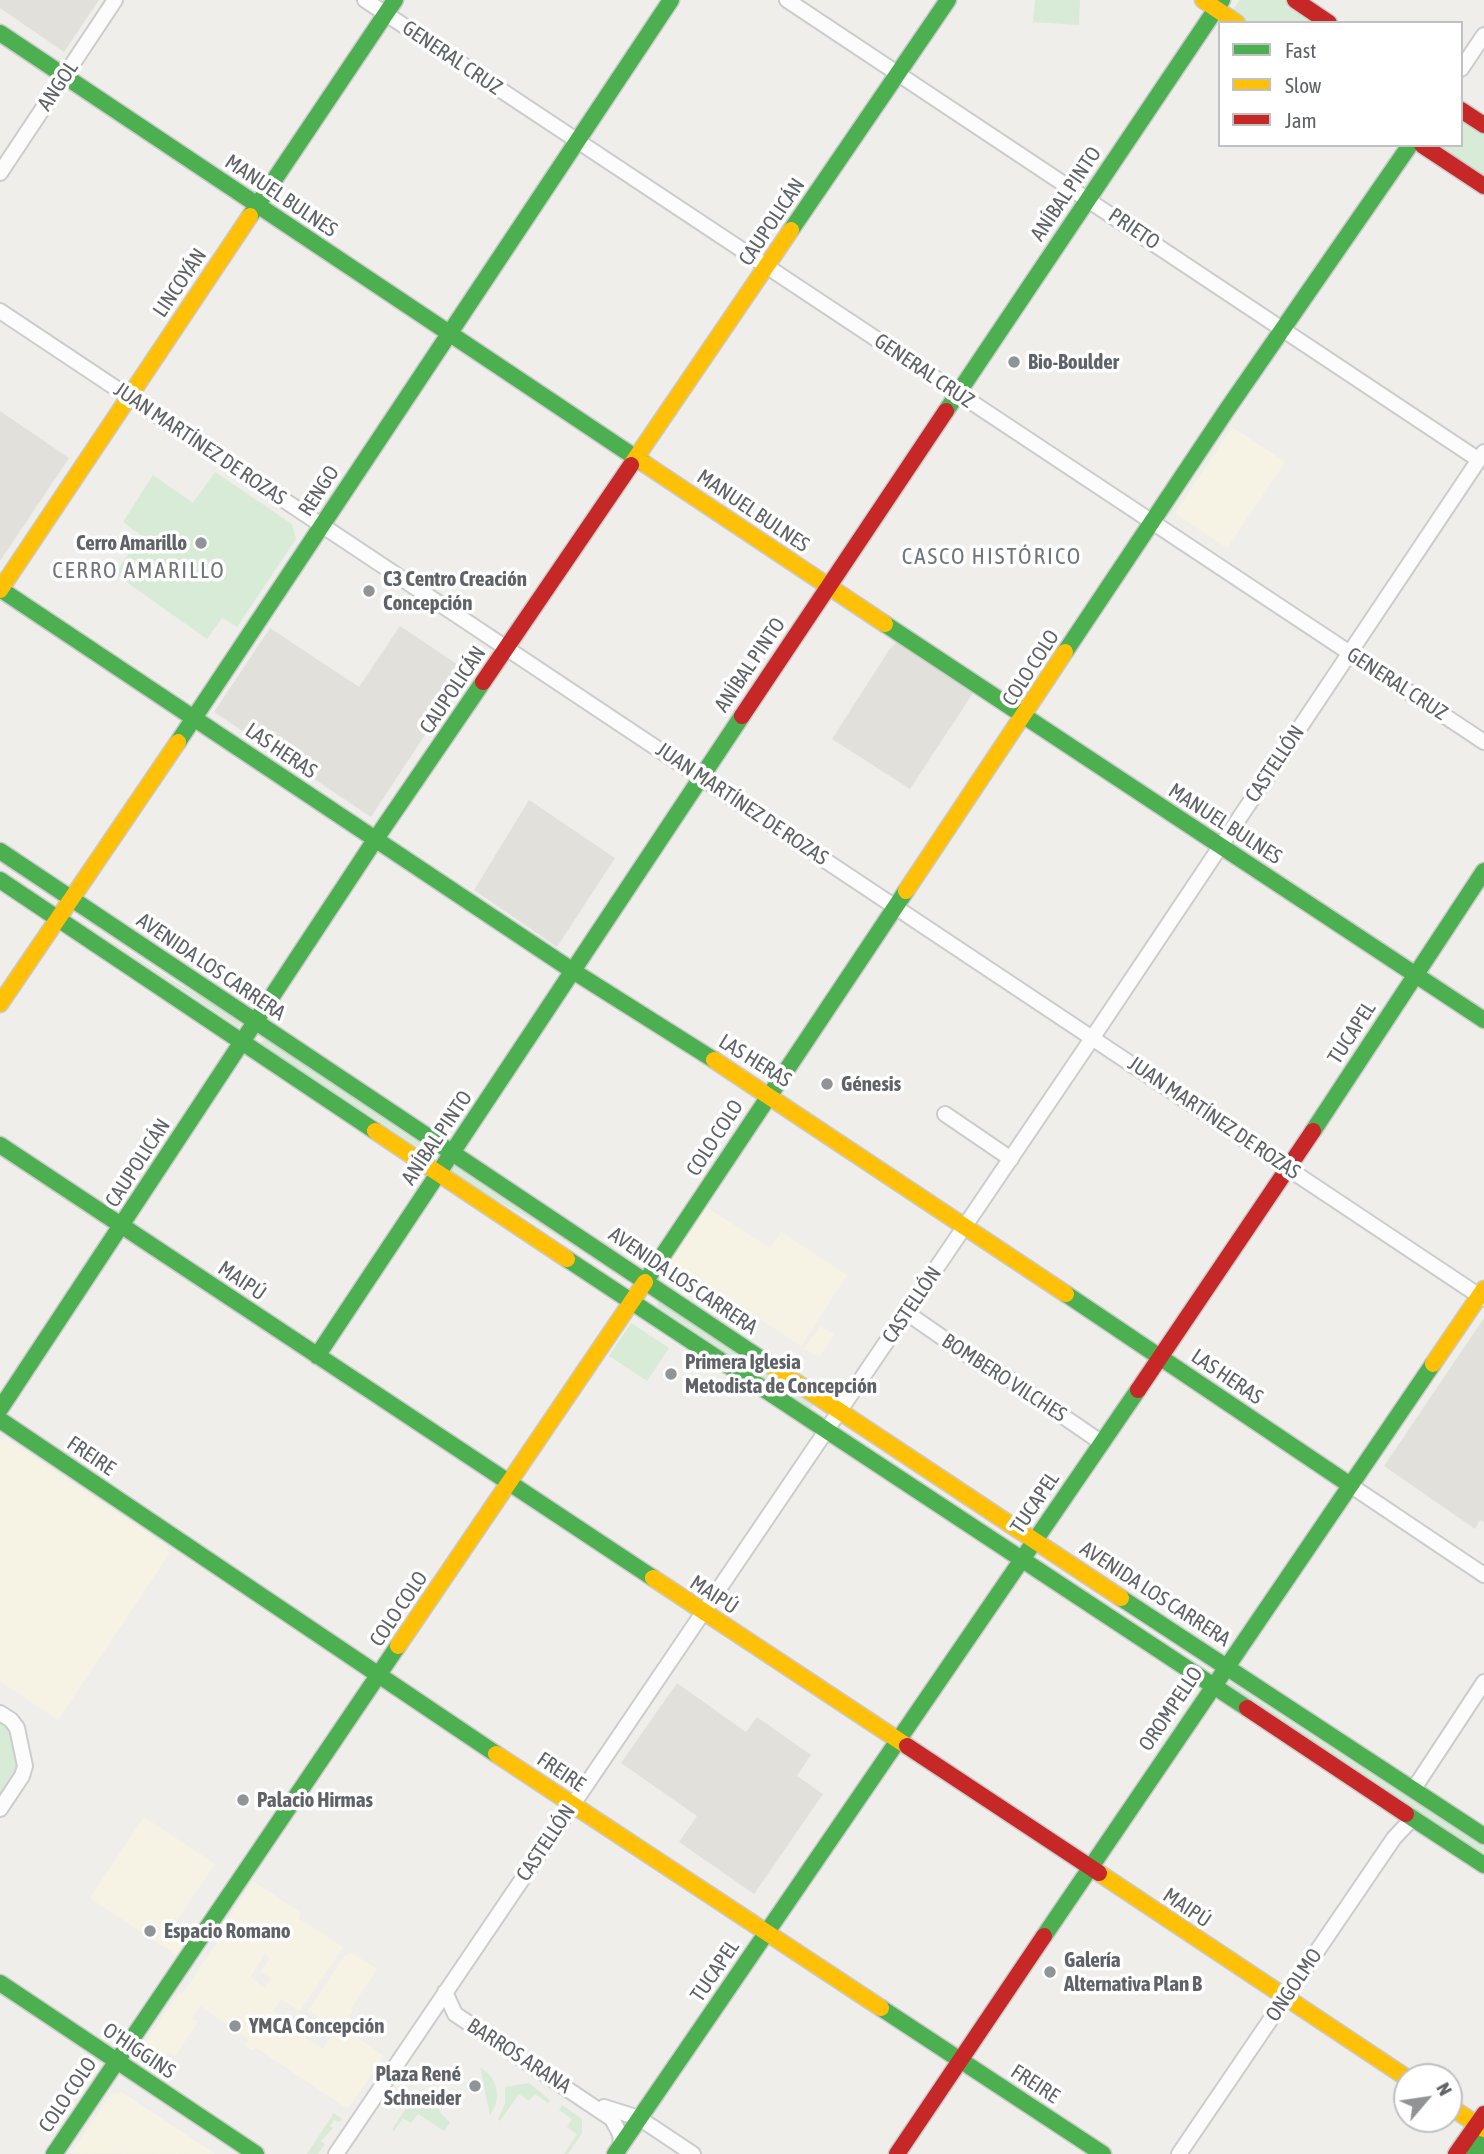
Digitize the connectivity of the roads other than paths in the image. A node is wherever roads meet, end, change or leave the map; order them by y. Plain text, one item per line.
1 (116, 0) edge
2 (365, 0) edge
3 (395, 0) edge
4 (671, 0) edge
5 (787, 0) edge
6 (948, 0) edge
7 (1295, 0) edge
8 (1214, 3) edge
9 (386, 14) junction
10 (1235, 21) edge
11 (1326, 21) edge
12 (0, 33) edge
13 (1484, 35) edge
14 (1463, 66) edge
15 (898, 73) junction
16 (64, 76) junction
17 (1463, 111) edge
18 (1484, 125) edge
19 (577, 141) junction
20 (1409, 147) edge
21 (1425, 147) edge
22 (0, 173) edge
23 (1484, 186) edge
24 (1088, 198) junction
25 (257, 205) junction
26 (767, 267) junction
27 (0, 311) edge
28 (1284, 330) junction
29 (448, 333) junction
30 (957, 393) junction
31 (129, 397) junction
32 (1481, 456) edge
33 (636, 459) junction
34 (1152, 523) junction
35 (322, 524) junction
36 (828, 586) junction
37 (0, 589) edge
38 (507, 648) junction
39 (1349, 654) junction
40 (1024, 716) junction
41 (194, 718) junction
42 (1484, 741) edge
43 (702, 777) junction
44 (375, 840) junction
45 (1220, 846) junction
46 (0, 851) edge
47 (1484, 871) edge
48 (0, 880) edge
49 (71, 898) junction
50 (896, 906) junction
51 (58, 918) junction
52 (573, 971) junction
53 (1416, 974) junction
54 (0, 1004) edge
55 (1484, 1020) edge
56 (256, 1022) junction
57 (1093, 1037) junction
58 (242, 1042) junction
59 (769, 1094) junction
60 (945, 1114) dead end
61 (0, 1145) edge
62 (452, 1153) junction
63 (1011, 1160) junction
64 (1289, 1168) junction
65 (439, 1174) junction
66 (122, 1226) junction
67 (965, 1226) junction
68 (645, 1282) junction
69 (1483, 1295) edge
70 (632, 1302) junction
71 (906, 1313) junction
72 (317, 1356) junction
73 (1160, 1358) junction
74 (0, 1409) edge
75 (840, 1411) junction
76 (0, 1420) edge
77 (827, 1430) junction
78 (1102, 1443) junction
79 (509, 1484) junction
80 (1350, 1485) junction
81 (1035, 1540) junction
82 (1022, 1559) junction
83 (1484, 1575) edge
84 (703, 1613) junction
85 (1226, 1666) junction
86 (379, 1675) junction
87 (1484, 1682) edge
88 (1212, 1686) junction
89 (0, 1713) edge
90 (897, 1741) junction
91 (1413, 1790) junction
92 (572, 1805) junction
93 (0, 1810) edge
94 (1413, 1818) junction
95 (1484, 1836) edge
96 (1484, 1865) edge
97 (1090, 1868) junction
98 (766, 1933) junction
99 (0, 1983) edge
100 (444, 1993) junction
101 (1285, 1998) junction
102 (455, 2014) junction
103 (428, 2018) junction
104 (961, 2060) junction
105 (116, 2061) junction
106 (1393, 2069) edge
107 (584, 2099) junction
108 (1463, 2113) edge
109 (639, 2118) junction
110 (1482, 2122) edge
111 (1484, 2140) edge
112 (618, 2149) edge
113 (54, 2154) edge
114 (256, 2154) edge
115 (336, 2154) edge
116 (694, 2154) edge
117 (897, 2154) edge
118 (1103, 2154) edge
119 (1179, 2154) edge
120 (1456, 2154) edge
121 (1474, 2154) edge

1 - 16 street, ANGOL
2 - 9 street, GENERAL CRUZ
3 - 9 main road, LINCOYÁN
4 - 19 main road, RENGO
5 - 15 street, PRIETO
6 - 15 main road, CAUPOLICÁN
7 - 11 main road
8 - 10 main road
8 - 24 main road, ANÍBAL PINTO
9 - 19 street, GENERAL CRUZ
9 - 25 main road, LINCOYÁN
12 - 16 main road, MANUEL BULNES
13 - 14 street
15 - 24 street, PRIETO
15 - 26 main road, CAUPOLICÁN
16 - 22 street, ANGOL
16 - 25 main road, MANUEL BULNES
17 - 18 main road
19 - 26 street, GENERAL CRUZ
19 - 29 main road, RENGO
20 - 28 main road, COLO COLO
21 - 23 main road
24 - 28 street, PRIETO
24 - 30 main road, ANÍBAL PINTO
25 - 29 main road, MANUEL BULNES
25 - 31 main road, LINCOYÁN
26 - 30 street, GENERAL CRUZ
26 - 33 main road, CAUPOLICÁN
27 - 31 street, JUAN MARTÍNEZ DE ROZAS
28 - 32 street, PRIETO
28 - 34 main road, COLO COLO
29 - 33 main road, MANUEL BULNES
29 - 35 main road, RENGO
30 - 34 street, GENERAL CRUZ
30 - 36 main road, ANÍBAL PINTO
31 - 35 street, JUAN MARTÍNEZ DE ROZAS
31 - 37 main road, LINCOYÁN
32 - 39 street, CASTELLÓN
33 - 36 main road, MANUEL BULNES
33 - 38 main road, CAUPOLICÁN
34 - 39 street, GENERAL CRUZ
34 - 40 main road, COLO COLO
35 - 38 street, JUAN MARTÍNEZ DE ROZAS
35 - 41 main road, RENGO
36 - 40 main road, MANUEL BULNES
36 - 43 main road, ANÍBAL PINTO
37 - 41 main road, LAS HERAS
38 - 43 street, JUAN MARTÍNEZ DE ROZAS
38 - 44 main road, CAUPOLICÁN
39 - 42 street, GENERAL CRUZ
39 - 45 street, CASTELLÓN
40 - 45 main road, MANUEL BULNES
40 - 50 main road, COLO COLO
41 - 44 main road, LAS HERAS
41 - 49 main road, RENGO
43 - 50 street, JUAN MARTÍNEZ DE ROZAS
43 - 52 main road, ANÍBAL PINTO
44 - 52 main road, LAS HERAS
44 - 56 main road, CAUPOLICÁN
45 - 53 main road, MANUEL BULNES
45 - 57 street, CASTELLÓN
46 - 49 main road, AVENIDA LOS CARRERA
47 - 53 main road, TUCAPEL
48 - 51 main road, AVENIDA LOS CARRERA
49 - 51 main road, RENGO
49 - 56 main road, AVENIDA LOS CARRERA
50 - 57 street, JUAN MARTÍNEZ DE ROZAS
50 - 59 main road, COLO COLO
51 - 54 main road, RENGO
51 - 58 main road, AVENIDA LOS CARRERA
52 - 59 main road, LAS HERAS
52 - 62 main road, ANÍBAL PINTO
53 - 55 main road, MANUEL BULNES
53 - 64 main road, TUCAPEL
56 - 58 main road, CAUPOLICÁN
56 - 62 main road, AVENIDA LOS CARRERA
57 - 63 street, CASTELLÓN
57 - 64 street, JUAN MARTÍNEZ DE ROZAS
58 - 65 main road, AVENIDA LOS CARRERA
58 - 66 main road, CAUPOLICÁN
59 - 67 main road, LAS HERAS
59 - 68 main road, COLO COLO
60 - 63 street
61 - 66 main road, MAIPÚ
62 - 65 main road, ANÍBAL PINTO
62 - 68 main road, AVENIDA LOS CARRERA
63 - 67 street, CASTELLÓN
64 - 69 street, JUAN MARTÍNEZ DE ROZAS
64 - 73 main road, TUCAPEL
65 - 70 main road, AVENIDA LOS CARRERA
65 - 72 main road, ANÍBAL PINTO
66 - 72 main road, MAIPÚ
66 - 74 main road, CAUPOLICÁN
67 - 71 street, CASTELLÓN
67 - 73 main road, LAS HERAS
68 - 70 main road, COLO COLO
68 - 75 main road, AVENIDA LOS CARRERA
69 - 80 main road, OROMPELLO
70 - 77 main road, AVENIDA LOS CARRERA
70 - 79 main road, COLO COLO
71 - 75 street, CASTELLÓN
71 - 78 street, BOMBERO VILCHES
72 - 79 main road, MAIPÚ
73 - 78 main road, TUCAPEL
73 - 80 main road, LAS HERAS
75 - 77 street, CASTELLÓN
75 - 81 main road, AVENIDA LOS CARRERA
76 - 86 main road, FREIRE
77 - 82 main road, AVENIDA LOS CARRERA
77 - 84 street, CASTELLÓN
78 - 81 main road, TUCAPEL
79 - 84 main road, MAIPÚ
79 - 86 main road, COLO COLO
80 - 83 street, LAS HERAS
80 - 85 main road, OROMPELLO
81 - 82 main road, TUCAPEL
81 - 85 main road, AVENIDA LOS CARRERA
82 - 88 main road, AVENIDA LOS CARRERA
82 - 90 main road, TUCAPEL
84 - 90 main road, MAIPÚ
84 - 92 street, CASTELLÓN
85 - 88 main road, OROMPELLO
85 - 91 main road, AVENIDA LOS CARRERA
86 - 92 main road, FREIRE
86 - 105 main road, COLO COLO
87 - 91 street
88 - 94 main road, AVENIDA LOS CARRERA
88 - 97 main road, OROMPELLO
89 - 93 street
90 - 97 main road, MAIPÚ
90 - 98 main road, TUCAPEL
91 - 95 main road, AVENIDA LOS CARRERA
92 - 98 main road, FREIRE
92 - 100 street, CASTELLÓN
94 - 96 main road, AVENIDA LOS CARRERA
94 - 101 street, ONGOLMO
97 - 101 main road, MAIPÚ
97 - 104 main road, OROMPELLO
98 - 104 main road, FREIRE
98 - 109 main road, TUCAPEL
99 - 105 main road, O'HIGGINS
100 - 102 street, BARROS ARANA
100 - 103 street, CASTELLÓN
101 - 106 main road, MAIPÚ
101 - 119 street, ONGOLMO
102 - 103 street, BARROS ARANA
102 - 107 street, BARROS ARANA
103 - 115 street, CASTELLÓN
104 - 117 main road, OROMPELLO
104 - 118 main road, FREIRE
105 - 113 main road, COLO COLO
105 - 114 main road, O'HIGGINS
107 - 109 street, BARROS ARANA
107 - 112 street, BARROS ARANA
108 - 110 main road
109 - 112 main road, TUCAPEL
109 - 116 street, BARROS ARANA
110 - 120 main road
111 - 121 main road

